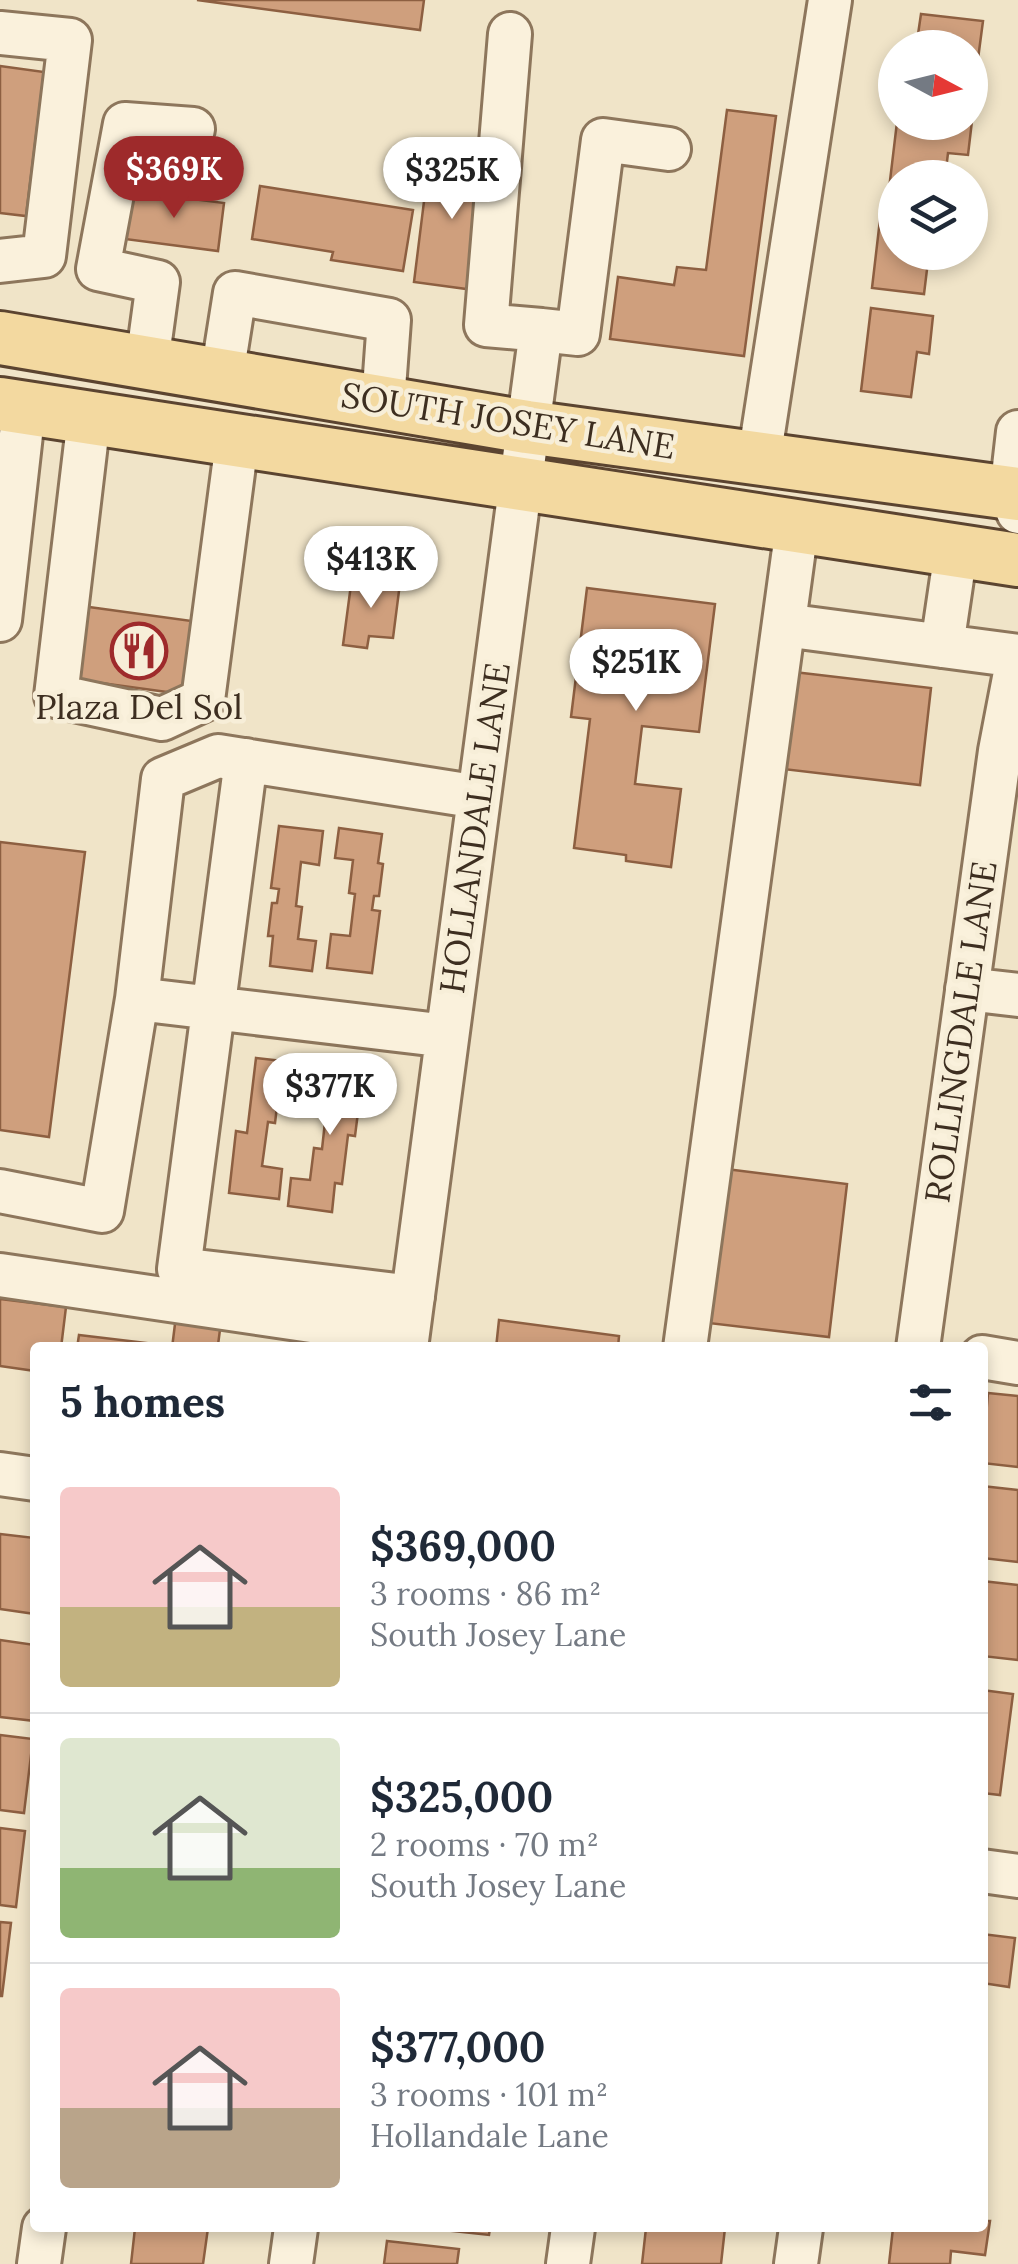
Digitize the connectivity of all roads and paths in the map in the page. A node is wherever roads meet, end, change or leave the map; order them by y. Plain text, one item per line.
1 (830, 0) edge
2 (0, 33) edge
3 (510, 34) dead end
4 (192, 129) dead end
5 (669, 149) dead end
6 (44, 256) junction
7 (0, 261) edge
8 (98, 269) junction
9 (542, 330) junction
10 (0, 338) edge
11 (148, 362) junction
12 (222, 375) junction
13 (383, 402) junction
14 (12, 406) edge
15 (89, 418) junction
16 (527, 427) junction
17 (1018, 432) edge
18 (237, 442) junction
19 (759, 459) junction
20 (520, 486) junction
21 (1016, 500) edge
22 (5, 513) edge
23 (797, 527) junction
24 (956, 551) junction
25 (1018, 560) edge
26 (0, 620) edge
27 (784, 625) junction
28 (942, 646) junction
29 (1018, 656) edge
30 (246, 760) junction
31 (479, 796) junction
32 (967, 989) junction
33 (1018, 994) edge
34 (137, 999) junction
35 (215, 1008) junction
36 (447, 1036) junction
37 (0, 1190) edge
38 (0, 1275) edge
39 (408, 1327) edge
40 (686, 1342) edge
41 (919, 1342) edge
42 (988, 1358) edge
43 (1018, 1362) edge
44 (0, 1474) edge
45 (30, 1478) edge
46 (988, 1872) edge
47 (1018, 1876) edge
48 (43, 2232) edge
49 (295, 2232) edge
50 (572, 2232) edge
51 (800, 2232) edge
52 (39, 2264) edge
53 (291, 2264) edge
54 (568, 2264) edge
55 (796, 2264) edge

1 - 19 street
2 - 6 street
3 - 9 street
4 - 8 street
5 - 9 street
6 - 7 street
6 - 8 street
8 - 11 street
9 - 16 street, HOLLANDALE LANE
10 - 11 main road, SOUTH JOSEY LANE
11 - 12 main road, SOUTH JOSEY LANE
12 - 13 main road, SOUTH JOSEY LANE
12 - 13 street
13 - 16 main road, SOUTH JOSEY LANE
14 - 15 main road, SOUTH JOSEY LANE
14 - 22 street
15 - 18 main road, SOUTH JOSEY LANE
15 - 18 street
16 - 19 main road, SOUTH JOSEY LANE
16 - 20 street, HOLLANDALE LANE
17 - 21 street
18 - 20 main road, SOUTH JOSEY LANE
19 - 21 main road, SOUTH JOSEY LANE
20 - 23 main road, SOUTH JOSEY LANE
20 - 31 street, HOLLANDALE LANE
22 - 26 street
23 - 24 main road, SOUTH JOSEY LANE
23 - 27 street
24 - 25 main road, SOUTH JOSEY LANE
24 - 28 street
27 - 28 street
27 - 40 street
28 - 29 street
29 - 32 street, ROLLINGDALE LANE
30 - 31 street
30 - 34 street
30 - 35 street
31 - 36 street, HOLLANDALE LANE
32 - 33 street
32 - 41 street, ROLLINGDALE LANE
34 - 35 street
34 - 37 street
35 - 36 street
35 - 39 street
36 - 39 street, HOLLANDALE LANE
38 - 39 street
42 - 43 street
44 - 45 street
46 - 47 street
48 - 52 street
49 - 53 street
50 - 54 street
51 - 55 street

